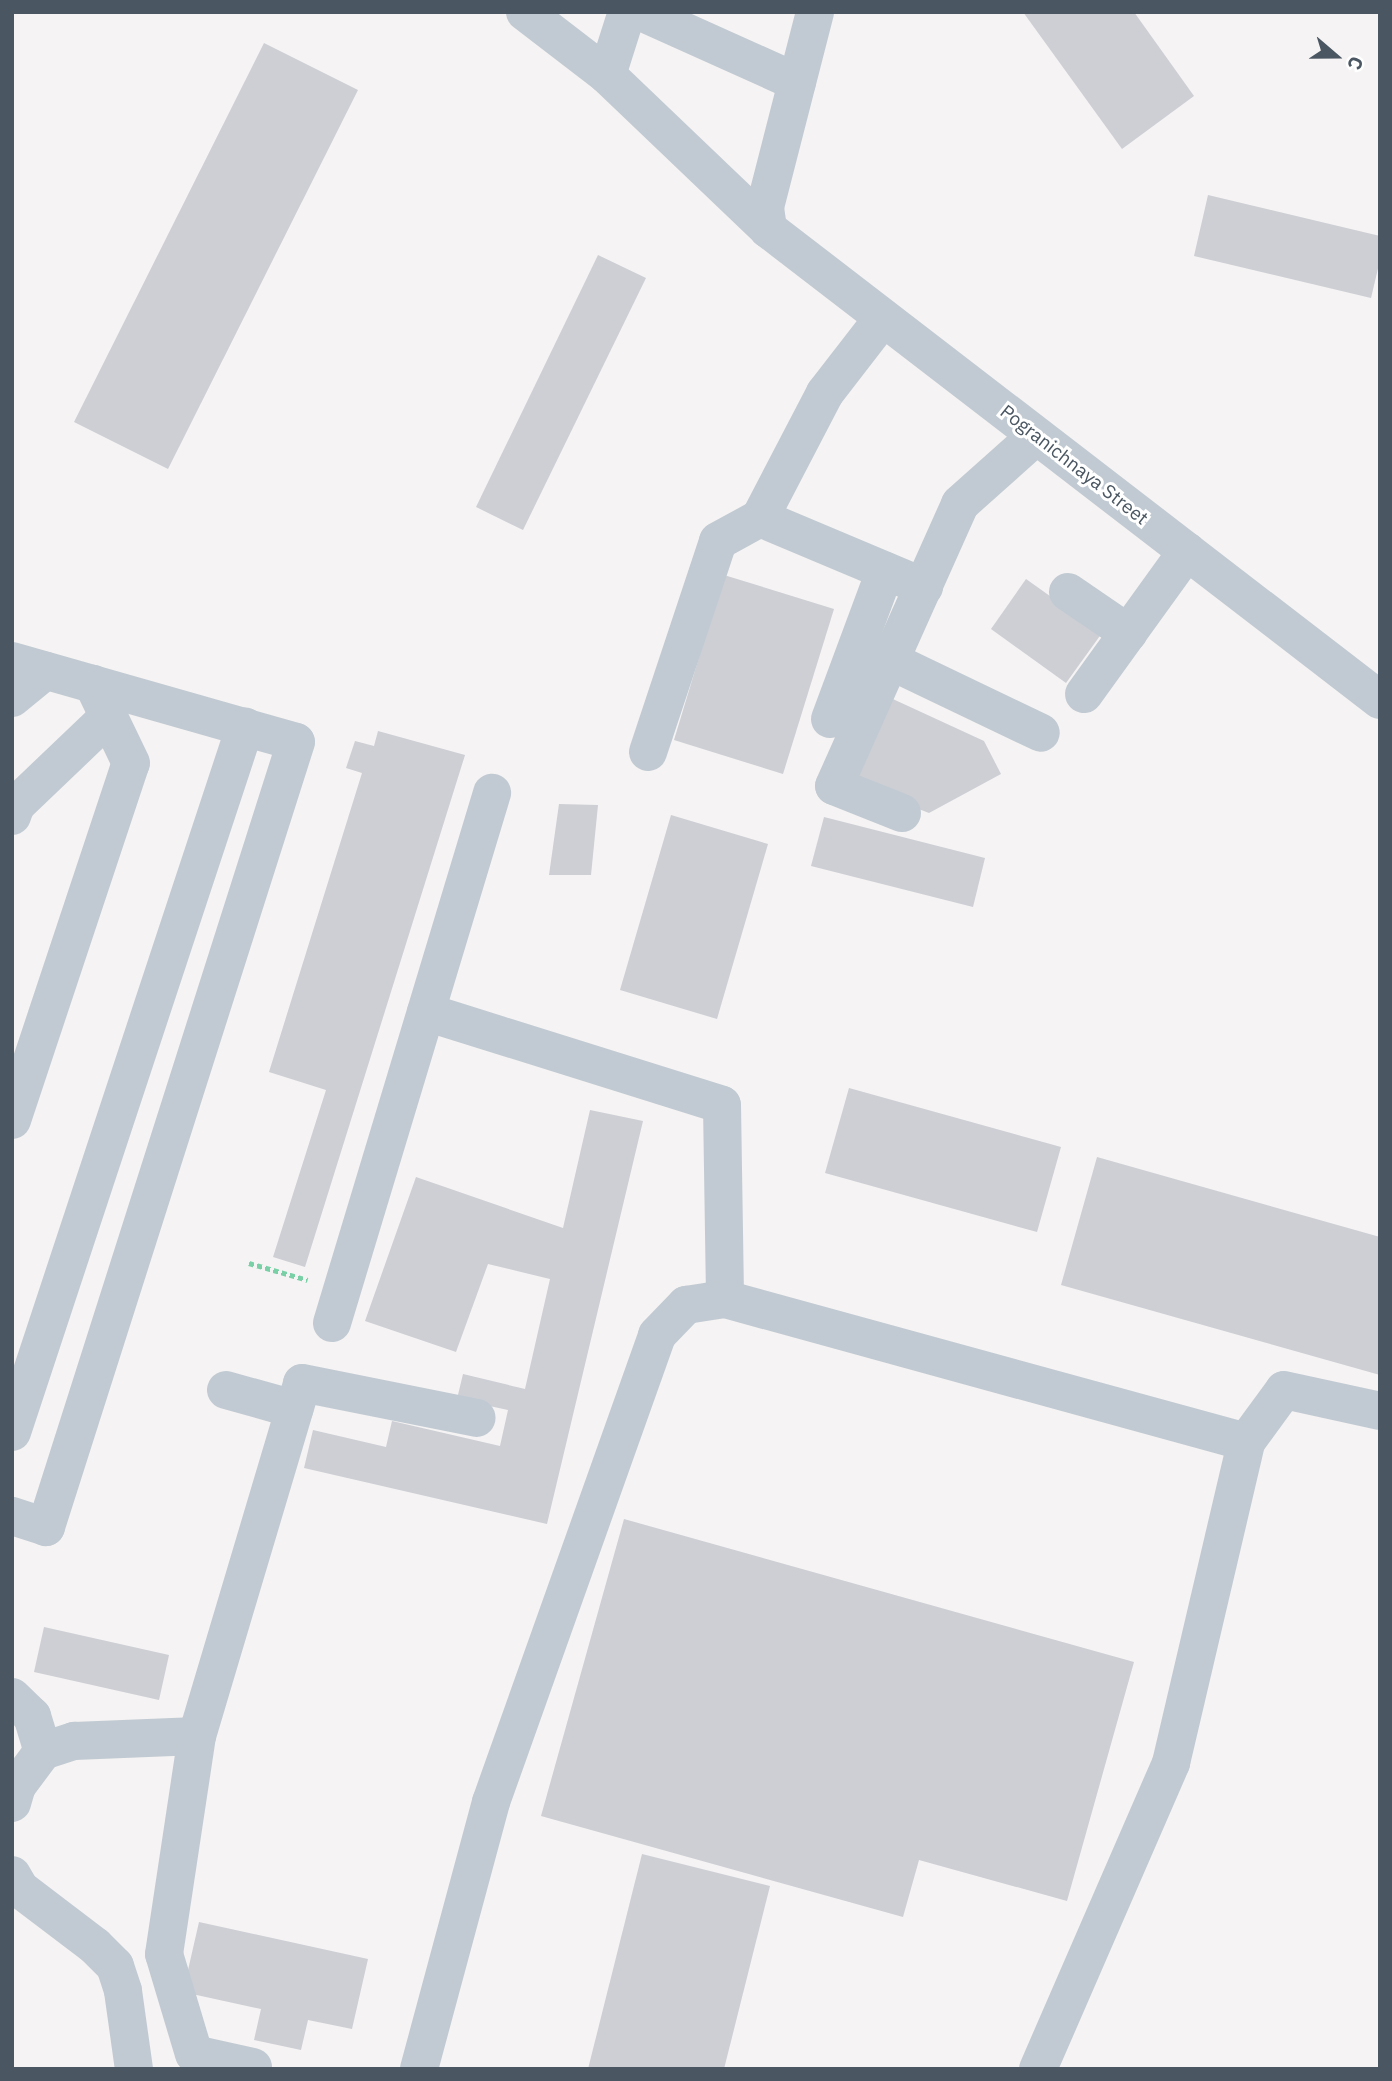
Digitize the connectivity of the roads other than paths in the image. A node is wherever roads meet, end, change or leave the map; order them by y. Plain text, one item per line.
1 (526, 12) edge
2 (627, 12) edge
3 (641, 12) edge
4 (815, 12) edge
5 (607, 75) junction
6 (797, 82) junction
7 (768, 229) junction
8 (883, 318) junction
9 (1036, 436) junction
10 (760, 518) junction
11 (1187, 551) junction
12 (885, 571) junction
13 (924, 587) junction
14 (1069, 592) dead end
15 (1128, 633) junction
16 (891, 661) junction
17 (29, 666) edge
18 (1084, 694) dead end
19 (12, 698) edge
20 (101, 700) junction
21 (1380, 700) edge
22 (830, 719) dead end
23 (245, 727) junction
24 (1041, 733) dead end
25 (648, 752) dead end
26 (492, 793) dead end
27 (13, 809) edge
28 (902, 813) dead end
29 (426, 1012) junction
30 (12, 1121) edge
31 (725, 1299) junction
32 (337, 1307) road end
33 (226, 1390) dead end
34 (294, 1409) junction
35 (1380, 1411) edge
36 (477, 1418) dead end
37 (12, 1432) edge
38 (1247, 1442) junction
39 (12, 1516) edge
40 (12, 1697) edge
41 (197, 1735) junction
42 (43, 1751) junction
43 (12, 1803) edge
44 (12, 1875) edge
45 (253, 2067) dead end
46 (134, 2069) edge
47 (419, 2069) edge
48 (1038, 2069) edge

1 - 5 street, Pogranichnaya Street
2 - 5 street
3 - 6 street
4 - 6 street
5 - 7 street, Pogranichnaya Street
6 - 7 street
7 - 8 street, Pogranichnaya Street
8 - 9 street, Pogranichnaya Street
8 - 10 street
9 - 11 street, Pogranichnaya Street
9 - 13 street
10 - 12 street
10 - 25 street
11 - 15 street
11 - 21 street, Pogranichnaya Street
12 - 13 street
12 - 22 street
13 - 16 street
14 - 15 street
15 - 18 street
16 - 24 street
16 - 28 street
17 - 19 street
17 - 20 street
20 - 23 street
20 - 27 street
20 - 30 street
23 - 37 street
23 - 39 street
26 - 29 street
29 - 31 street
29 - 32 street
31 - 38 street
31 - 47 street
33 - 34 street
34 - 36 street
34 - 41 street
35 - 38 street
38 - 48 street
40 - 42 street
41 - 42 street
41 - 45 street
42 - 43 street
44 - 46 street

